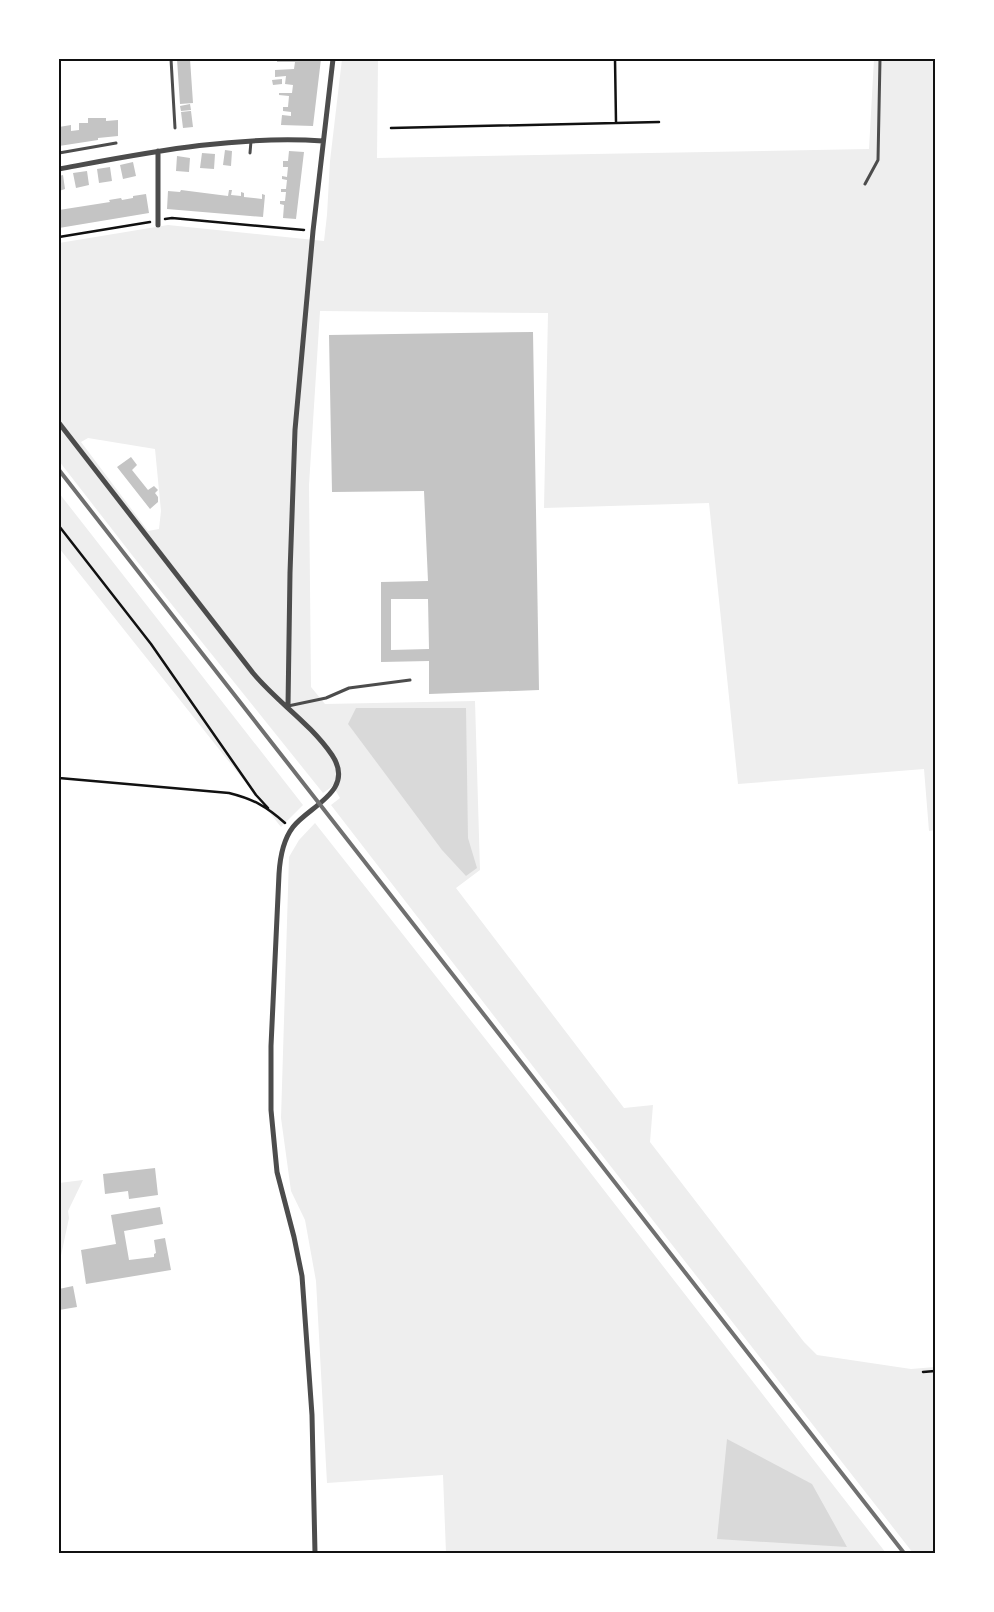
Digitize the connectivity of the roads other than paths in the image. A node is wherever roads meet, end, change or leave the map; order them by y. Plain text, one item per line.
1 (171, 59) edge
2 (333, 59) edge
3 (880, 59) edge
4 (174, 128) dead end
5 (251, 141) junction
6 (323, 141) junction
7 (116, 142) dead end
8 (158, 151) junction
9 (59, 153) edge
10 (250, 153) dead end
11 (59, 169) edge
12 (865, 184) dead end
13 (158, 223) road end
14 (59, 423) edge
15 (410, 680) dead end
16 (288, 706) junction
17 (315, 1553) edge

1 - 4 lane
2 - 6 street
3 - 12 lane
5 - 6 street
5 - 8 street
5 - 10 lane
6 - 16 street
7 - 9 lane
8 - 11 street
8 - 13 street
14 - 16 street
15 - 16 lane
16 - 17 street

